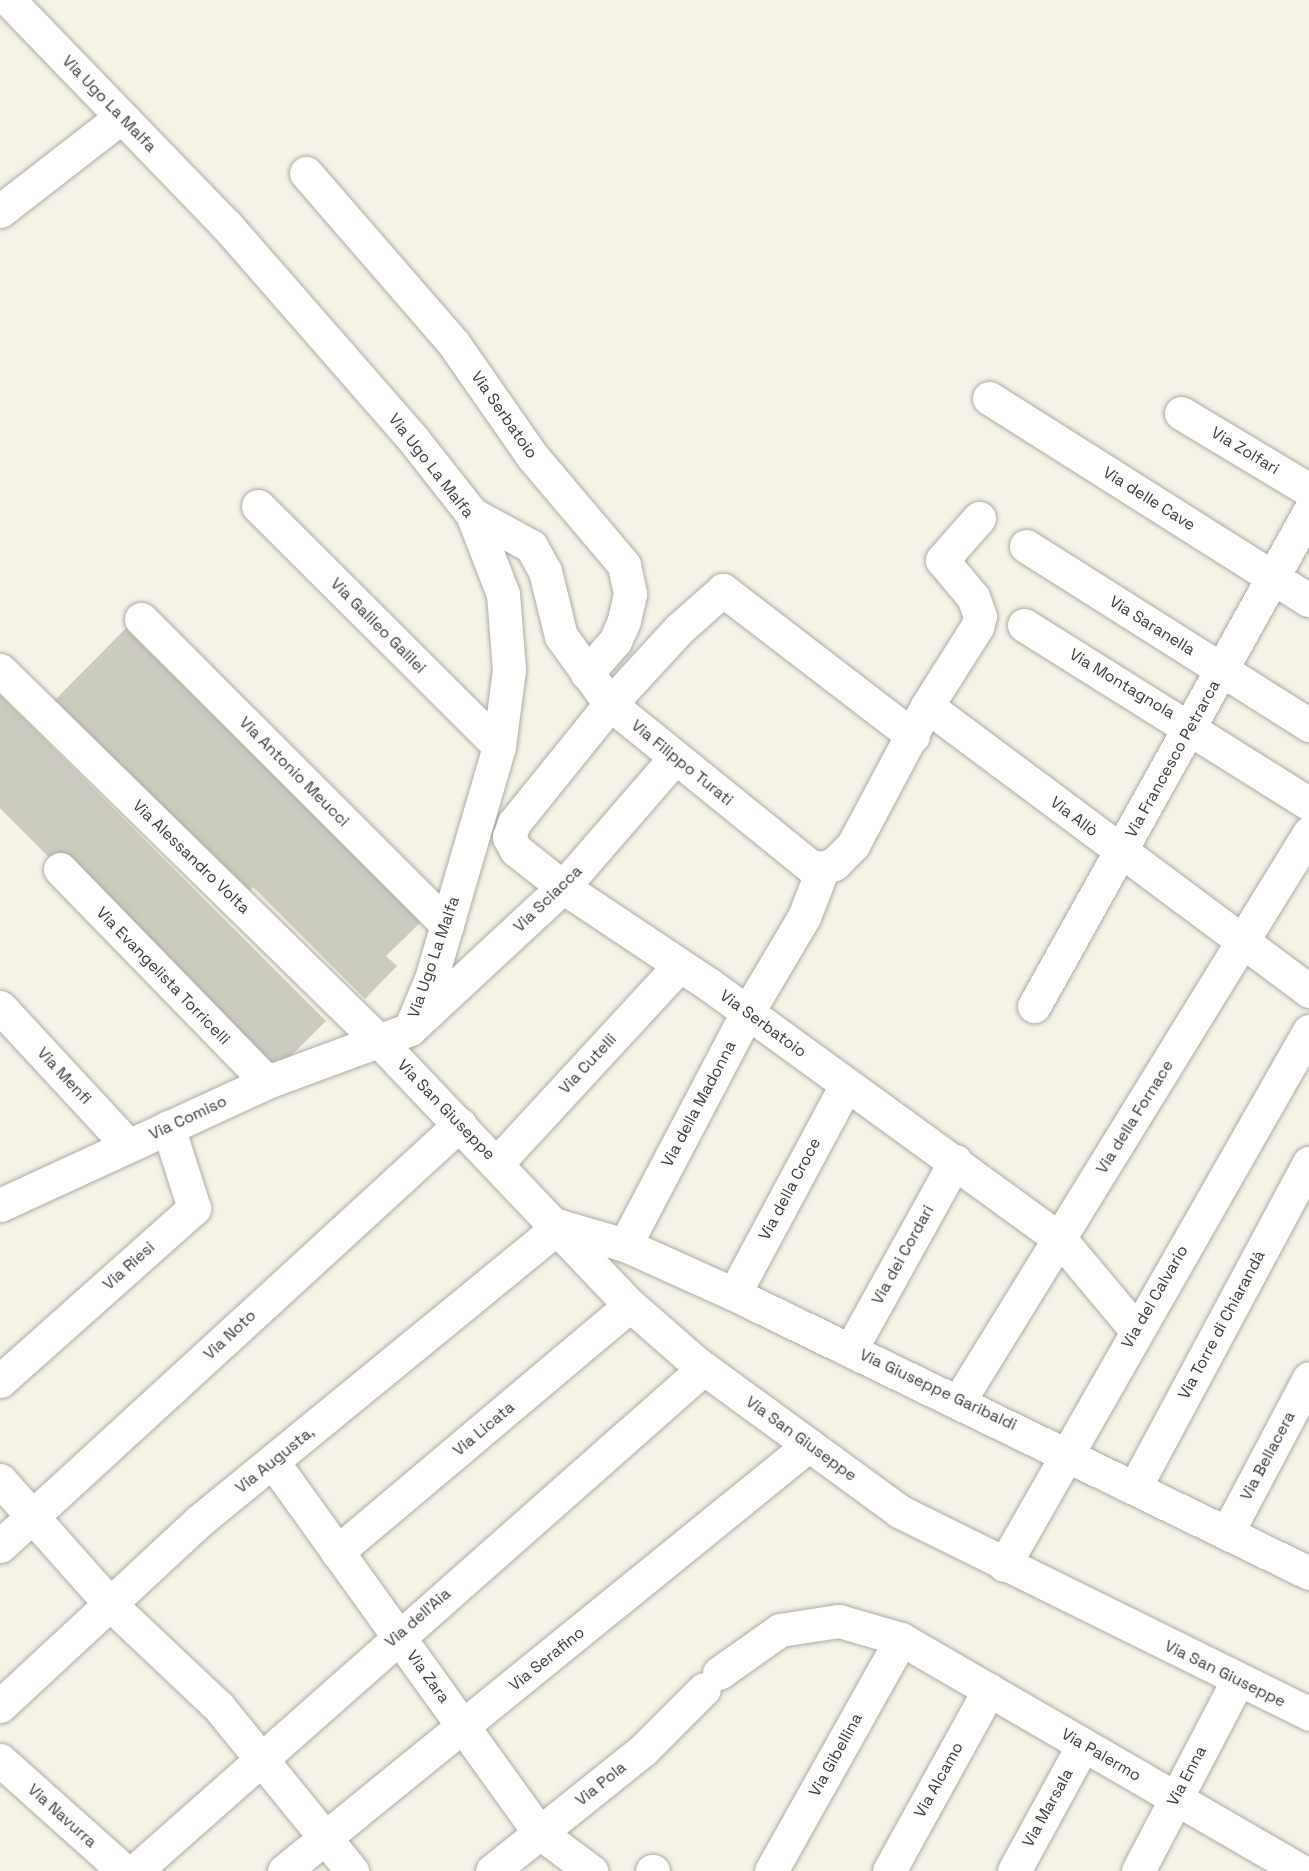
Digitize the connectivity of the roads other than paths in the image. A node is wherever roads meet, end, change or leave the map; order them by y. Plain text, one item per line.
1 (9, 0) edge
2 (121, 117) junction
3 (306, 173) dead end
4 (0, 211) edge
5 (989, 398) dead end
6 (1181, 413) dead end
7 (1309, 490) edge
8 (258, 506) dead end
9 (1309, 512) edge
10 (472, 514) junction
11 (979, 518) dead end
12 (1026, 546) dead end
13 (1272, 577) junction
14 (1309, 600) edge
15 (141, 620) dead end
16 (1024, 625) dead end
17 (0, 670) edge
18 (1222, 670) junction
19 (587, 673) junction
20 (609, 704) junction
21 (927, 706) junction
22 (1309, 725) edge
23 (1191, 727) junction
24 (913, 736) junction
25 (499, 746) junction
26 (674, 759) junction
27 (1309, 804) edge
28 (1309, 832) edge
29 (1121, 853) junction
30 (823, 868) junction
31 (60, 869) dead end
32 (564, 887) junction
33 (447, 925) junction
34 (1245, 943) junction
35 (679, 966) junction
36 (1309, 990) edge
37 (1034, 1006) dead end
38 (0, 1007) edge
39 (747, 1013) junction
40 (1309, 1030) edge
41 (395, 1036) junction
42 (267, 1082) junction
43 (846, 1085) junction
44 (460, 1124) junction
45 (168, 1127) junction
46 (128, 1145) junction
47 (955, 1161) junction
48 (498, 1162) junction
49 (1309, 1163) edge
50 (0, 1205) edge
51 (560, 1226) junction
52 (1060, 1239) junction
53 (625, 1245) junction
54 (734, 1294) junction
55 (630, 1305) junction
56 (1136, 1330) junction
57 (851, 1349) junction
58 (704, 1368) junction
59 (1309, 1378) edge
60 (0, 1380) edge
61 (959, 1401) junction
62 (809, 1445) junction
63 (1066, 1452) junction
64 (273, 1462) junction
65 (0, 1480) edge
66 (1136, 1487) junction
67 (33, 1517) junction
68 (1227, 1533) junction
69 (0, 1546) edge
70 (337, 1552) junction
71 (1004, 1565) junction
72 (1309, 1572) edge
73 (110, 1604) junction
74 (398, 1635) junction
75 (901, 1639) junction
76 (1237, 1682) junction
77 (989, 1690) junction
78 (0, 1706) edge
79 (1309, 1714) edge
80 (464, 1726) junction
81 (1083, 1745) junction
82 (259, 1758) junction
83 (0, 1760) edge
84 (1176, 1798) junction
85 (540, 1833) junction
86 (322, 1838) junction
87 (1268, 1863) edge
88 (118, 1868) edge
89 (284, 1871) edge
90 (352, 1871) edge
91 (492, 1871) edge
92 (591, 1871) edge
93 (771, 1871) edge
94 (890, 1871) edge
95 (1014, 1871) edge
96 (1138, 1871) edge
97 (1302, 1871) edge

1 - 2 street, Via Ugo La Malfa
2 - 4 street
2 - 10 street, Via Ugo La Malfa
3 - 19 street, Via Serbatoio
5 - 13 street, Via delle Cave
6 - 7 street, Via Zolfari
8 - 25 street, Via Galileo Galilei
9 - 13 street, Via Francesco Petrarca
10 - 19 street, Via Filippo Turati
10 - 25 street, Via Ugo La Malfa
11 - 21 street
12 - 18 street, Via Saranella
13 - 14 street, Via delle Cave
13 - 18 street, Via Francesco Petrarca
15 - 33 street, Via Antonio Meucci
16 - 23 street, Via Montagnola
17 - 41 street, Via Alessandro Volta
18 - 22 street, Via Saranella
18 - 23 street, Via Francesco Petrarca
19 - 20 street, Via Filippo Turati
20 - 24 street
20 - 26 street, Via Filippo Turati
20 - 32 street, Via Serbatoio
21 - 24 street
21 - 29 street, Via Allò
23 - 27 street, Via Montagnola
23 - 29 street, Via Francesco Petrarca
24 - 30 street
25 - 33 street, Via Ugo La Malfa
26 - 30 street, Via Filippo Turati
26 - 32 street, Via Sciacca
28 - 34 street, Via della Fornace
29 - 34 street, Via Allò
29 - 37 street, Via Francesco Petrarca
30 - 39 street, Via della Madonna
31 - 42 street, Via Evangelista Torricelli
32 - 35 street, Via Serbatoio
32 - 41 street, Via Sciacca
33 - 41 street, Via Ugo La Malfa
34 - 36 street, Via Allò
34 - 52 street, Via della Fornace
35 - 39 street, Via Serbatoio
35 - 48 street, Via Cutelli
38 - 46 street, Via Menfi
39 - 43 street, Via Serbatoio
39 - 53 street, Via della Madonna
40 - 56 street, Via del Calvario
41 - 42 street, Via Comiso
41 - 44 street, Via San Giuseppe
42 - 45 street, Via Comiso
43 - 47 street, Via Serbatoio
43 - 54 street, Via della Croce
44 - 48 street, Via San Giuseppe
44 - 67 street, Via Noto
45 - 46 street, Via Comiso
45 - 60 street, Via Riesi
46 - 50 street, Via Comiso
47 - 52 street, Via Serbatoio
47 - 57 street, Via dei Cordari
48 - 51 street, Via San Giuseppe
49 - 66 street, Via Torre di Chiarandà
51 - 53 street, Via Giuseppe Garibaldi
51 - 55 street, Via San Giuseppe
51 - 64 street, Via Augusta,
52 - 56 street, Via Serbatoio
52 - 61 street, Via della Fornace
53 - 54 street, Via Giuseppe Garibaldi
54 - 57 street, Via Giuseppe Garibaldi
55 - 58 street, Via San Giuseppe
55 - 70 street, Via Licata
56 - 63 street, Via del Calvario
57 - 61 street, Via Giuseppe Garibaldi
58 - 62 street, Via San Giuseppe
58 - 74 street, Via dell'Aia
59 - 68 street, Via Bellacera
61 - 63 street, Via Giuseppe Garibaldi
62 - 71 street, Via San Giuseppe
62 - 80 street, Via Serafino
63 - 66 street, Via Giuseppe Garibaldi
63 - 71 street, Via del Calvario
64 - 70 street, Via Zara
64 - 73 street, Via Augusta,
65 - 67 street
66 - 68 street, Via Giuseppe Garibaldi
67 - 69 street, Via Noto
67 - 73 street
68 - 72 street, Via Giuseppe Garibaldi
70 - 74 street, Via Zara
71 - 76 street, Via San Giuseppe
73 - 78 street, Via Augusta,
73 - 82 street
74 - 80 street, Via Zara
74 - 82 street, Via dell'Aia
75 - 77 street, Via Palermo
75 - 85 street, Via Pola
75 - 93 street, Via Gibellina
76 - 79 street, Via San Giuseppe
76 - 84 street, Via Enna
77 - 81 street, Via Palermo
77 - 94 street, Via Alcamo
80 - 85 street, Via Zara
80 - 86 street, Via Serafino
81 - 84 street, Via Palermo
81 - 95 street, Via Marsala
82 - 86 street
82 - 88 street, Via dell'Aia
83 - 88 street, Via Navurra
84 - 87 street, Via Palermo
84 - 96 street, Via Enna
85 - 91 street, Via Pola
85 - 92 street, Via Zara
86 - 89 street, Via Serafino
86 - 90 street
87 - 97 street, Via Palermo

